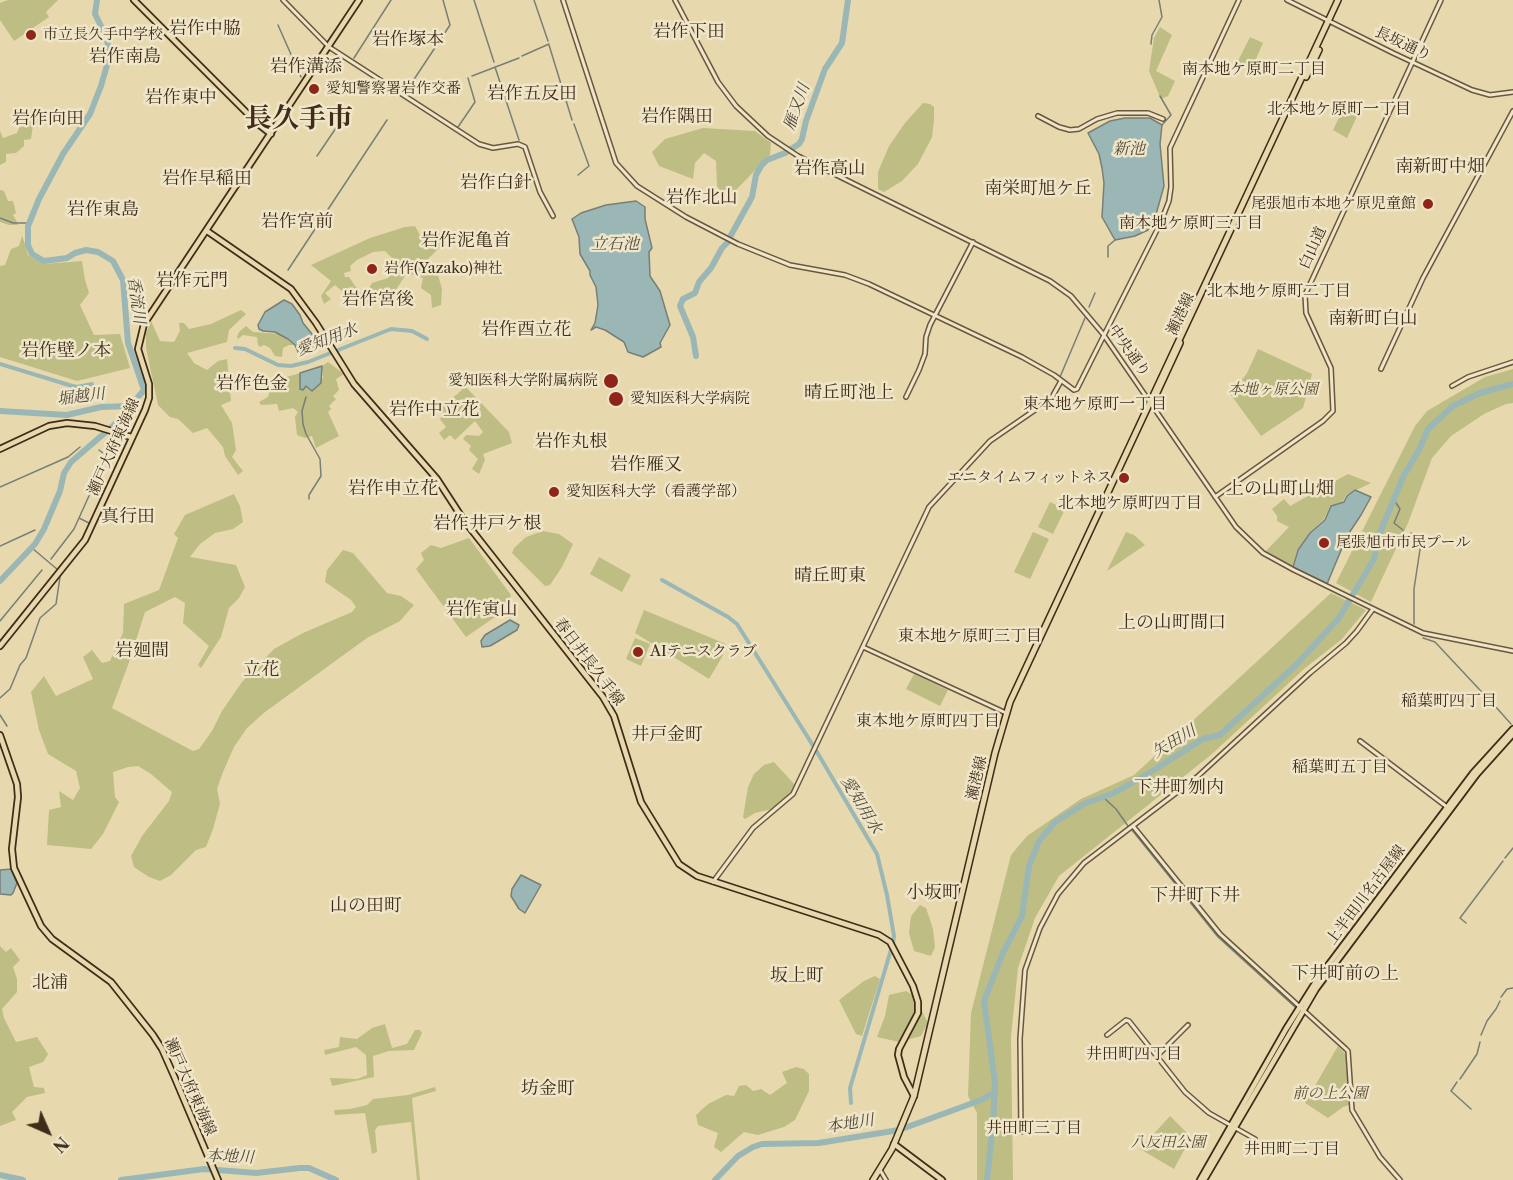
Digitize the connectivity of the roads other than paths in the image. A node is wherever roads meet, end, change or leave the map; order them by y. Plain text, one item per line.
1 (134, 0) edge
2 (284, 0) edge
3 (359, 0) edge
4 (563, 0) edge
5 (675, 0) edge
6 (1239, 0) edge
7 (1287, 0) edge
8 (1340, 0) edge
9 (1441, 0) edge
10 (1330, 21) junction
11 (328, 47) junction
12 (1412, 62) junction
13 (1513, 92) edge
14 (1513, 111) edge
15 (1038, 116) dead end
16 (1163, 119) dead end
17 (271, 134) junction
18 (553, 216) dead end
19 (207, 231) junction
20 (973, 242) junction
21 (935, 316) junction
22 (1103, 334) junction
23 (1513, 362) edge
24 (1381, 369) dead end
25 (1061, 381) junction
26 (1452, 386) dead end
27 (906, 397) dead end
28 (1150, 403) junction
29 (131, 437) junction
30 (0, 449) edge
31 (1215, 497) junction
32 (1371, 608) junction
33 (3, 639) edge
34 (0, 646) edge
35 (863, 647) junction
36 (1513, 651) edge
37 (1006, 713) junction
38 (1513, 729) edge
39 (1513, 734) edge
40 (0, 735) edge
41 (1360, 741) dead end
42 (1449, 808) junction
43 (1133, 826) junction
44 (713, 882) junction
45 (1301, 1008) junction
46 (1188, 1025) dead end
47 (1107, 1035) dead end
48 (1157, 1056) junction
49 (914, 1096) junction
50 (1233, 1127) junction
51 (1021, 1132) dead end
52 (1255, 1139) dead end
53 (894, 1144) junction
54 (880, 1170) junction
55 (218, 1180) edge
56 (873, 1180) edge
57 (886, 1180) edge
58 (942, 1180) edge
59 (1202, 1180) edge
60 (1400, 1180) edge

1 - 17 main road
2 - 11 street
3 - 11 main road
4 - 21 street
5 - 20 street, 中央通り
6 - 22 street
7 - 10 street, 長坂通り
8 - 10 highway, 瀬港線
9 - 12 street, 白山道
10 - 12 street, 長坂通り
10 - 28 highway, 瀬港線
11 - 17 main road
11 - 18 street
12 - 13 street, 長坂通り
12 - 31 street, 白山道
14 - 24 street
15 - 16 street
17 - 19 main road, 瀬戸大府東海線
19 - 29 main road, 瀬戸大府東海線
19 - 44 main road, 春日井長久手線
20 - 21 street
20 - 22 street, 中央通り
21 - 25 street
21 - 27 street
22 - 25 street
22 - 28 street, 中央通り
23 - 26 street
25 - 35 street
28 - 31 street, 中央通り
28 - 37 highway, 瀬港線
29 - 30 main road
29 - 33 main road, 瀬戸大府東海線
31 - 32 street, 中央通り
32 - 36 street, 中央通り
32 - 43 street
33 - 34 main road, 瀬戸大府東海線
35 - 37 street
35 - 44 street
37 - 49 highway, 瀬港線
38 - 42 main road, 上半田川名古屋線
39 - 42 main road, 上半田川名古屋線
40 - 55 main road, 瀬戸大府東海線
41 - 42 street
42 - 45 main road, 上半田川名古屋線
43 - 45 street
43 - 51 street
44 - 49 main road, 春日井長久手線
45 - 50 main road, 上半田川名古屋線
45 - 60 street
46 - 48 street
47 - 48 street
48 - 50 street
49 - 53 highway, 瀬港線
50 - 52 street
50 - 59 main road, 上半田川名古屋線
53 - 54 highway, 瀬港線
53 - 58 main road
54 - 56 highway, 瀬港線
54 - 57 street

